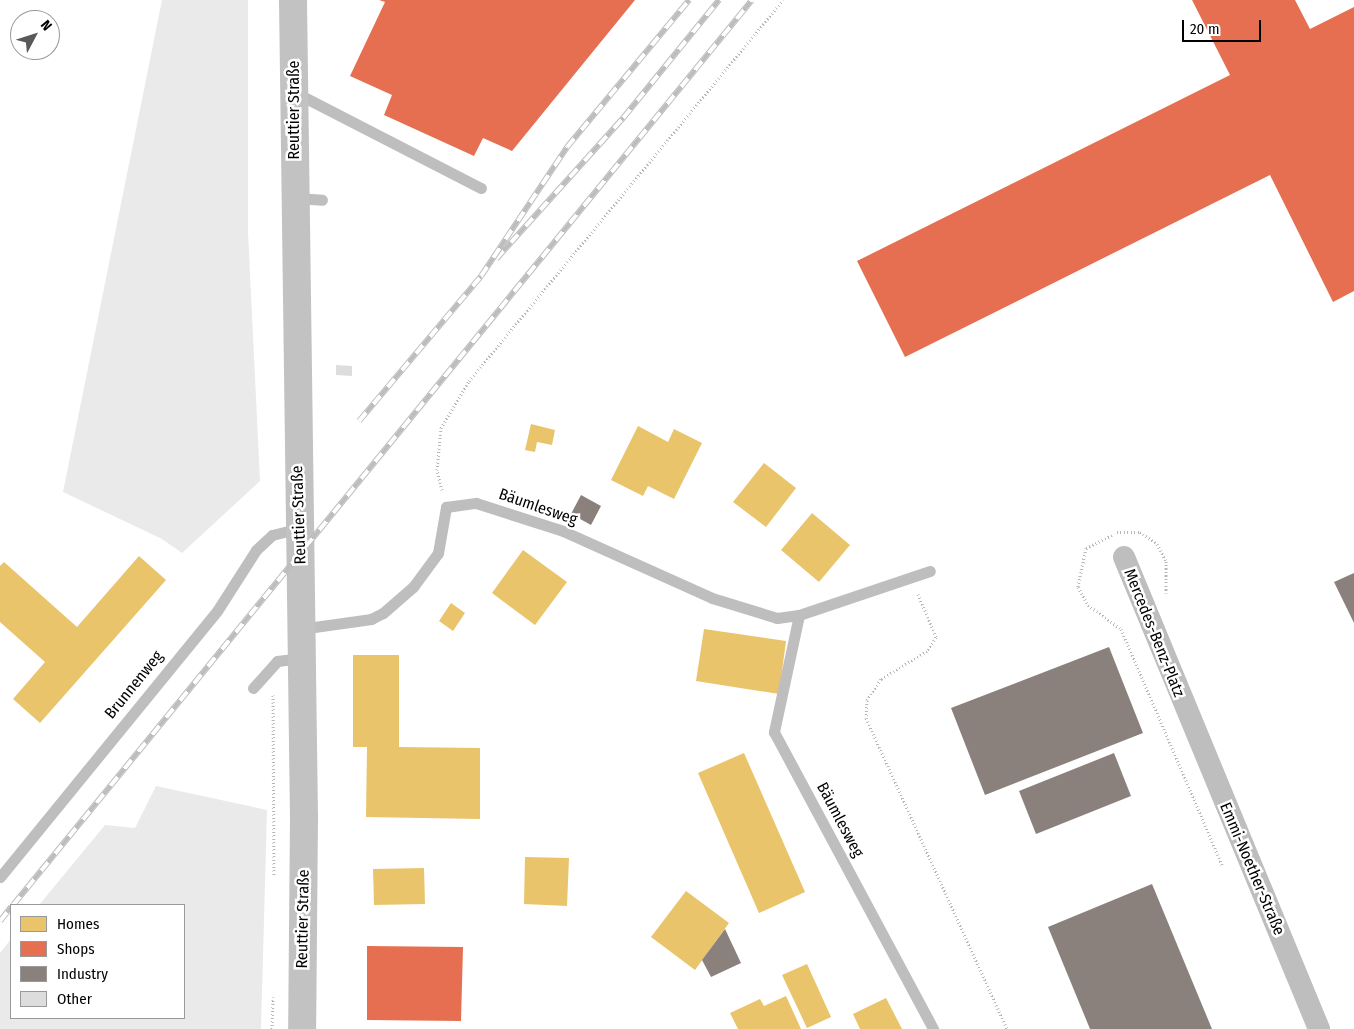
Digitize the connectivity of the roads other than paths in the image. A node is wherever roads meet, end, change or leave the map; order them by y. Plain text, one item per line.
1 (293, 0) edge
2 (293, 91) junction
3 (481, 188) dead end
4 (294, 198) junction
5 (322, 200) dead end
6 (300, 528) junction
7 (1124, 557) dead end
8 (930, 571) dead end
9 (799, 615) junction
10 (295, 629) junction
11 (302, 658) junction
12 (253, 688) dead end
13 (1184, 709) joint
14 (0, 877) edge
15 (302, 1029) edge
16 (933, 1029) edge
17 (1320, 1029) edge

1 - 2 main road, Reuttier Straße
2 - 3 lane
2 - 4 main road, Reuttier Straße
4 - 5 lane
4 - 6 main road, Reuttier Straße
6 - 10 main road, Reuttier Straße
6 - 14 lane, Brunnenweg
7 - 13 street, Mercedes-Benz-Platz
8 - 9 lane, Bäumlesweg
9 - 10 lane, Bäumlesweg
9 - 16 lane, Bäumlesweg
10 - 11 main road, Reuttier Straße
11 - 12 lane
11 - 15 main road, Reuttier Straße
13 - 17 street, Emmi-Noether-Straße

